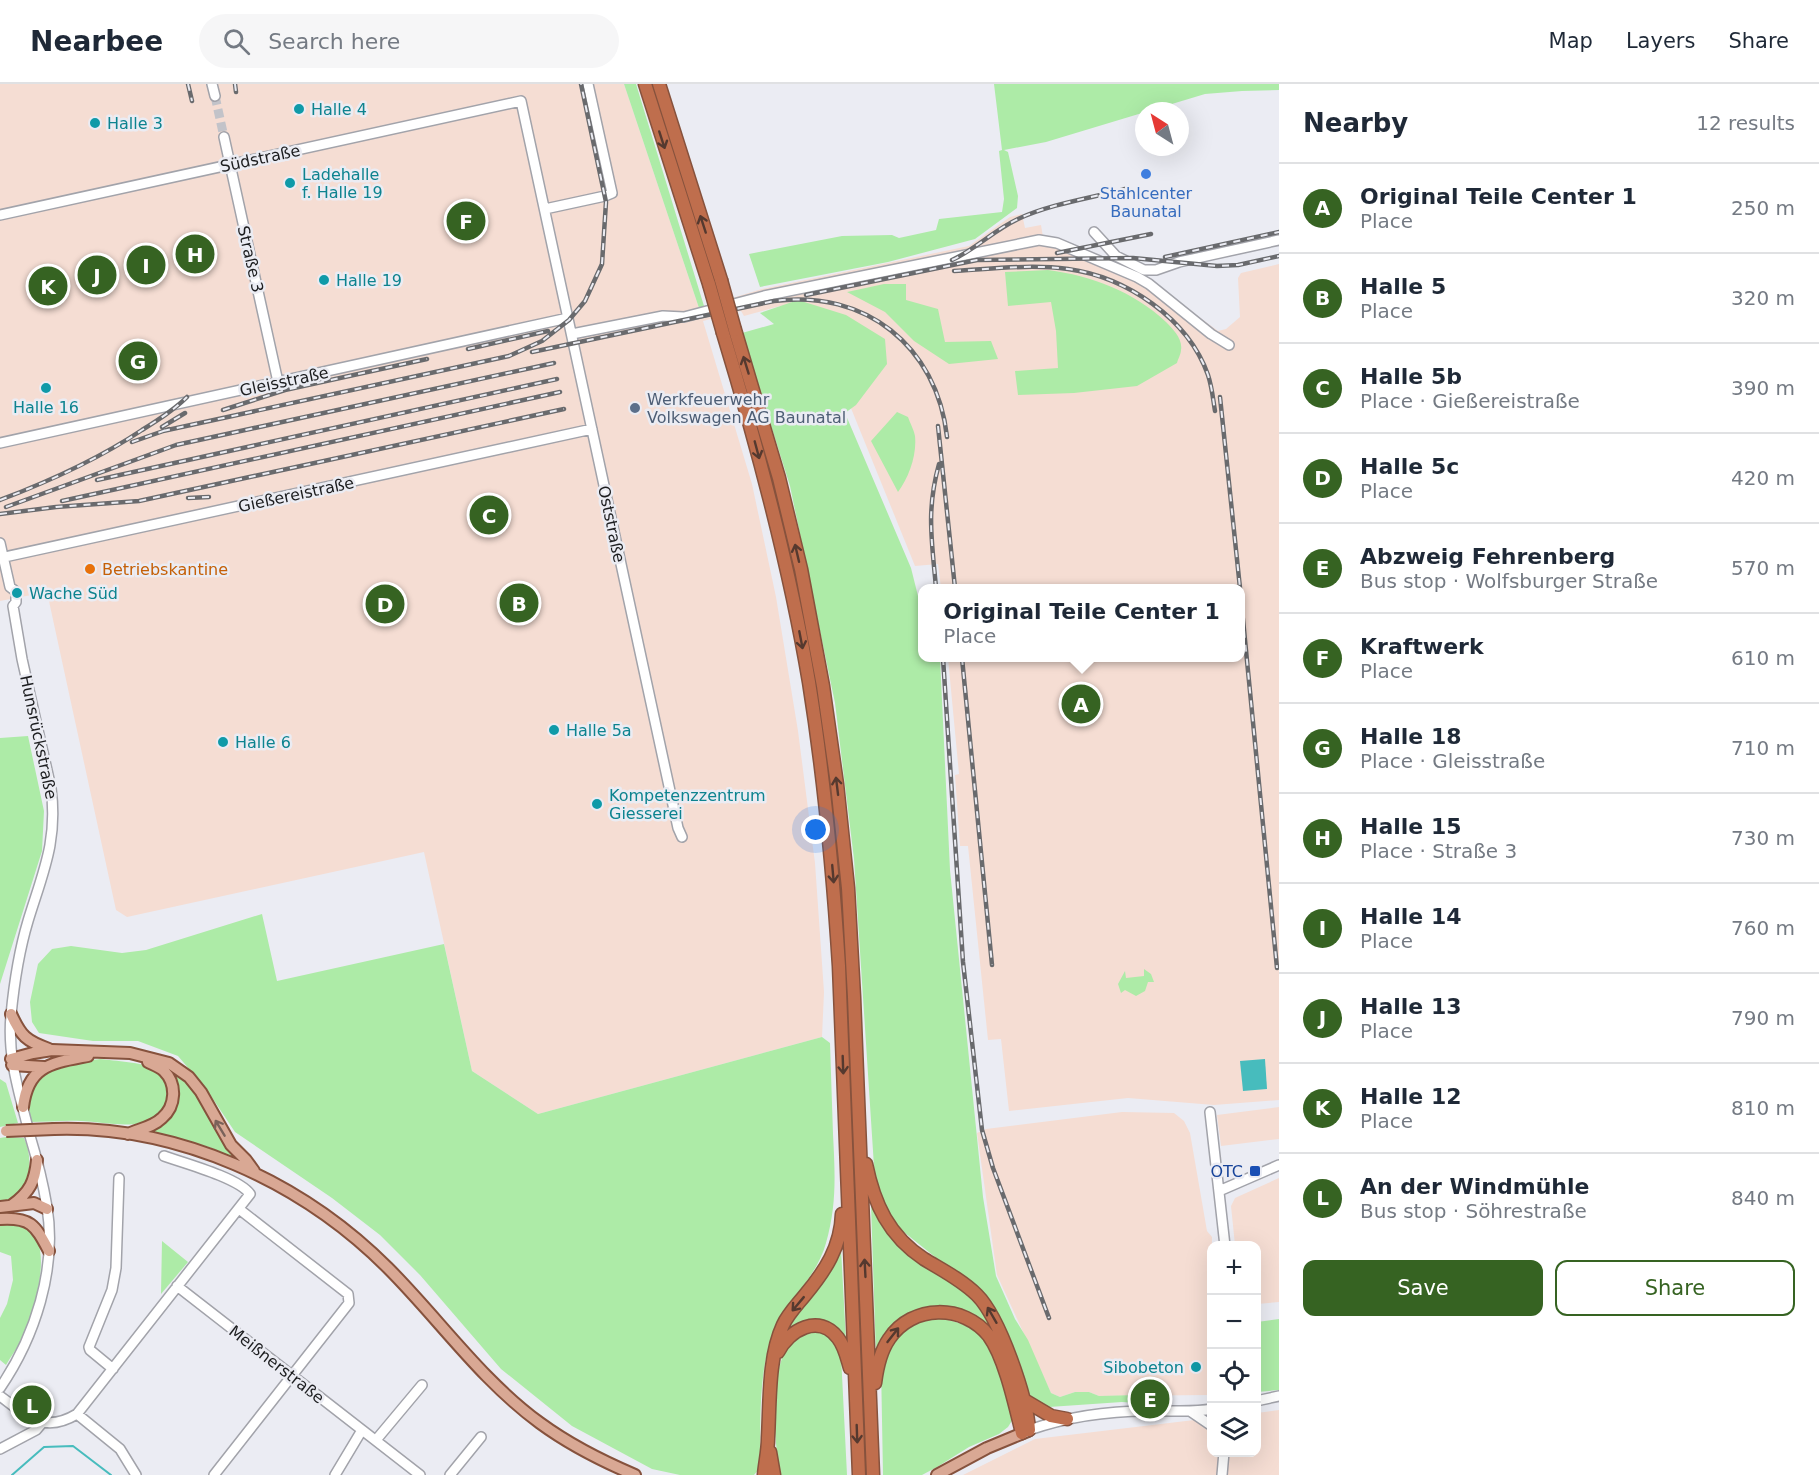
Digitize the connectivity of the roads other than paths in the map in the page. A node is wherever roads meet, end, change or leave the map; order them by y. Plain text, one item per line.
1 (212, 84) edge
2 (588, 84) edge
3 (645, 84) edge
4 (659, 84) edge
5 (215, 96) tunnel mouth
6 (521, 101) joint
7 (224, 137) tunnel mouth
8 (230, 165) junction
9 (544, 209) junction
10 (0, 215) edge
11 (1094, 232) dead end
12 (1279, 240) edge
13 (715, 282) junction
14 (568, 318) junction
15 (729, 331) junction
16 (572, 334) junction
17 (1228, 345) dead end
18 (278, 382) junction
19 (592, 429) junction
20 (0, 443) edge
21 (0, 543) edge
22 (2, 558) edge
23 (682, 837) dead end
24 (11, 1014) junction
25 (52, 1050) junction
26 (12, 1062) junction
27 (44, 1067) junction
28 (23, 1107) junction
29 (1210, 1112) dead end
30 (859, 1122) junction
31 (3, 1132) edge
32 (128, 1134) junction
33 (164, 1156) dead end
34 (37, 1160) junction
35 (1279, 1165) edge
36 (256, 1173) junction
37 (119, 1178) dead end
38 (1219, 1191) junction
39 (849, 1197) junction
40 (12, 1205) junction
41 (0, 1207) edge
42 (47, 1209) junction
43 (239, 1209) junction
44 (19, 1218) junction
45 (0, 1219) edge
46 (1225, 1241) edge
47 (49, 1251) junction
48 (177, 1286) junction
49 (775, 1358) junction
50 (113, 1369) junction
51 (292, 1376) junction
52 (422, 1385) dead end
53 (0, 1388) edge
54 (855, 1394) junction
55 (0, 1396) edge
56 (1279, 1396) edge
57 (1024, 1400) junction
58 (1261, 1400) edge
59 (1207, 1409) edge
60 (870, 1410) junction
61 (1190, 1411) junction
62 (77, 1414) junction
63 (1067, 1419) junction
64 (42, 1423) junction
65 (1207, 1423) edge
66 (362, 1430) junction
67 (1026, 1431) junction
68 (481, 1437) dead end
69 (376, 1440) junction
70 (0, 1449) edge
71 (1224, 1457) edge
72 (769, 1474) edge
73 (136, 1475) edge
74 (214, 1475) edge
75 (335, 1475) edge
76 (420, 1475) edge
77 (450, 1475) edge
78 (635, 1475) edge
79 (859, 1475) edge
80 (873, 1475) edge
81 (937, 1475) edge
82 (1222, 1475) edge

1 - 5 street
2 - 9 street
3 -> 13 highway
13 -> 4 highway
6 - 8 street, Südstraße
6 - 9 street, Oststraße
7 - 8 street, Straße 3
8 - 10 street, Südstraße
8 - 18 street, Straße 3
9 - 14 street, Oststraße
11 - 12 street
13 - 15 highway, bridge
14 - 16 street, Oststraße
14 - 18 street, Gleisstraße
30 -> 15 highway
15 -> 39 highway
16 - 17 street
16 - 19 street, Oststraße
18 - 20 street, Gleisstraße
19 - 22 street, Gießereistraße
19 - 23 street, Oststraße
21 - 22 street, Hunsrückstraße
22 - 24 street, Hunsrückstraße
24 - 25 main road
24 - 26 street, Hunsrückstraße
25 - 26 main road
36 -> 25 main road
26 - 27 main road
26 - 28 street, Hunsrückstraße
27 - 28 main road
27 - 32 main road
28 - 34 street, Hunsrückstraße
29 - 38 street
57 -> 30 highway
60 -> 30 highway
31 - 32 main road, bridge
32 - 36 main road
33 - 43 street
34 - 40 main road
34 - 42 street, Hunsrückstraße
35 - 38 street
36 - 78 main road
37 - 50 street
38 - 46 street
39 -> 49 highway
39 - 54 highway
40 - 41 main road
40 - 42 main road
42 - 44 main road
42 - 47 street, Hunsrückstraße
43 - 48 street
43 - 51 street
44 - 45 main road
44 - 47 main road
47 - 53 street, Hunsrückstraße
48 - 50 street
48 - 51 street, Meißnerstraße
49 - 54 highway
49 - 72 highway
50 - 62 street
51 - 66 street, Meißnerstraße
51 - 74 street
52 - 69 street
54 -> 79 highway
55 - 64 street
56 - 58 street
57 - 63 highway
57 - 67 highway
59 - 61 street
60 -> 67 highway
60 - 80 highway
61 - 63 street
61 - 65 street
62 - 64 street
62 - 73 street
63 - 67 street
64 - 70 street
66 - 69 street, Meißnerstraße
66 - 75 street
67 - 81 main road
68 - 77 street
69 - 76 street, Meißnerstraße
71 - 82 street

